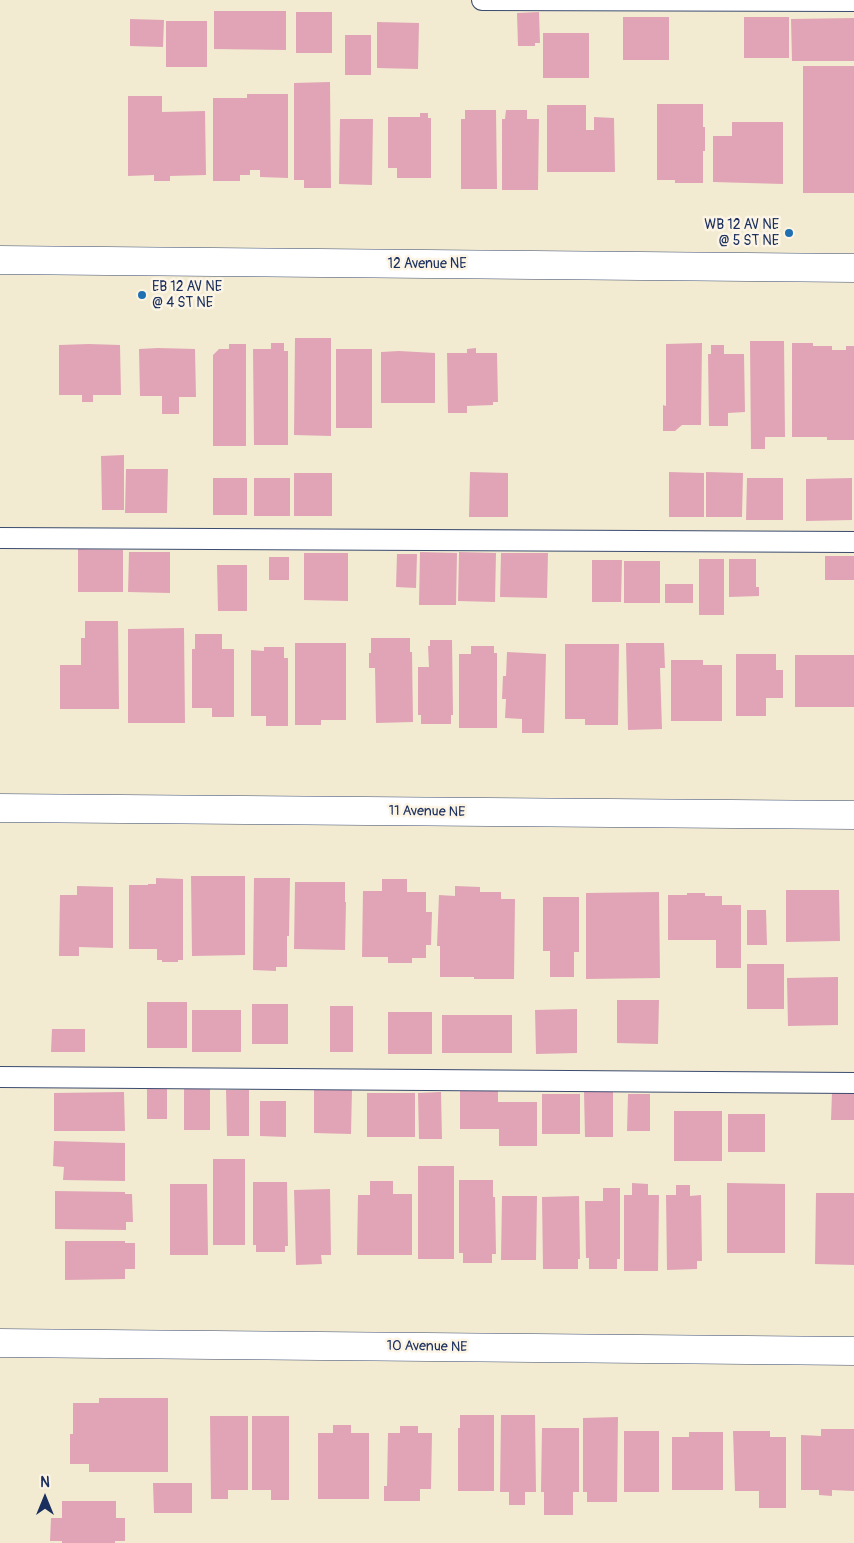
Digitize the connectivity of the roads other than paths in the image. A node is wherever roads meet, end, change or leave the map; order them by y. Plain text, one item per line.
1 (482, 0) edge
2 (854, 1) edge
3 (0, 260) edge
4 (854, 268) edge
5 (0, 538) edge
6 (854, 542) edge
7 (0, 808) edge
8 (854, 815) edge
9 (0, 1077) edge
10 (854, 1083) edge
11 (0, 1343) edge
12 (854, 1351) edge

1 - 2 lane
3 - 4 street, 12 Avenue NE
5 - 6 lane
7 - 8 street, 11 Avenue NE
9 - 10 lane
11 - 12 street, 10 Avenue NE

